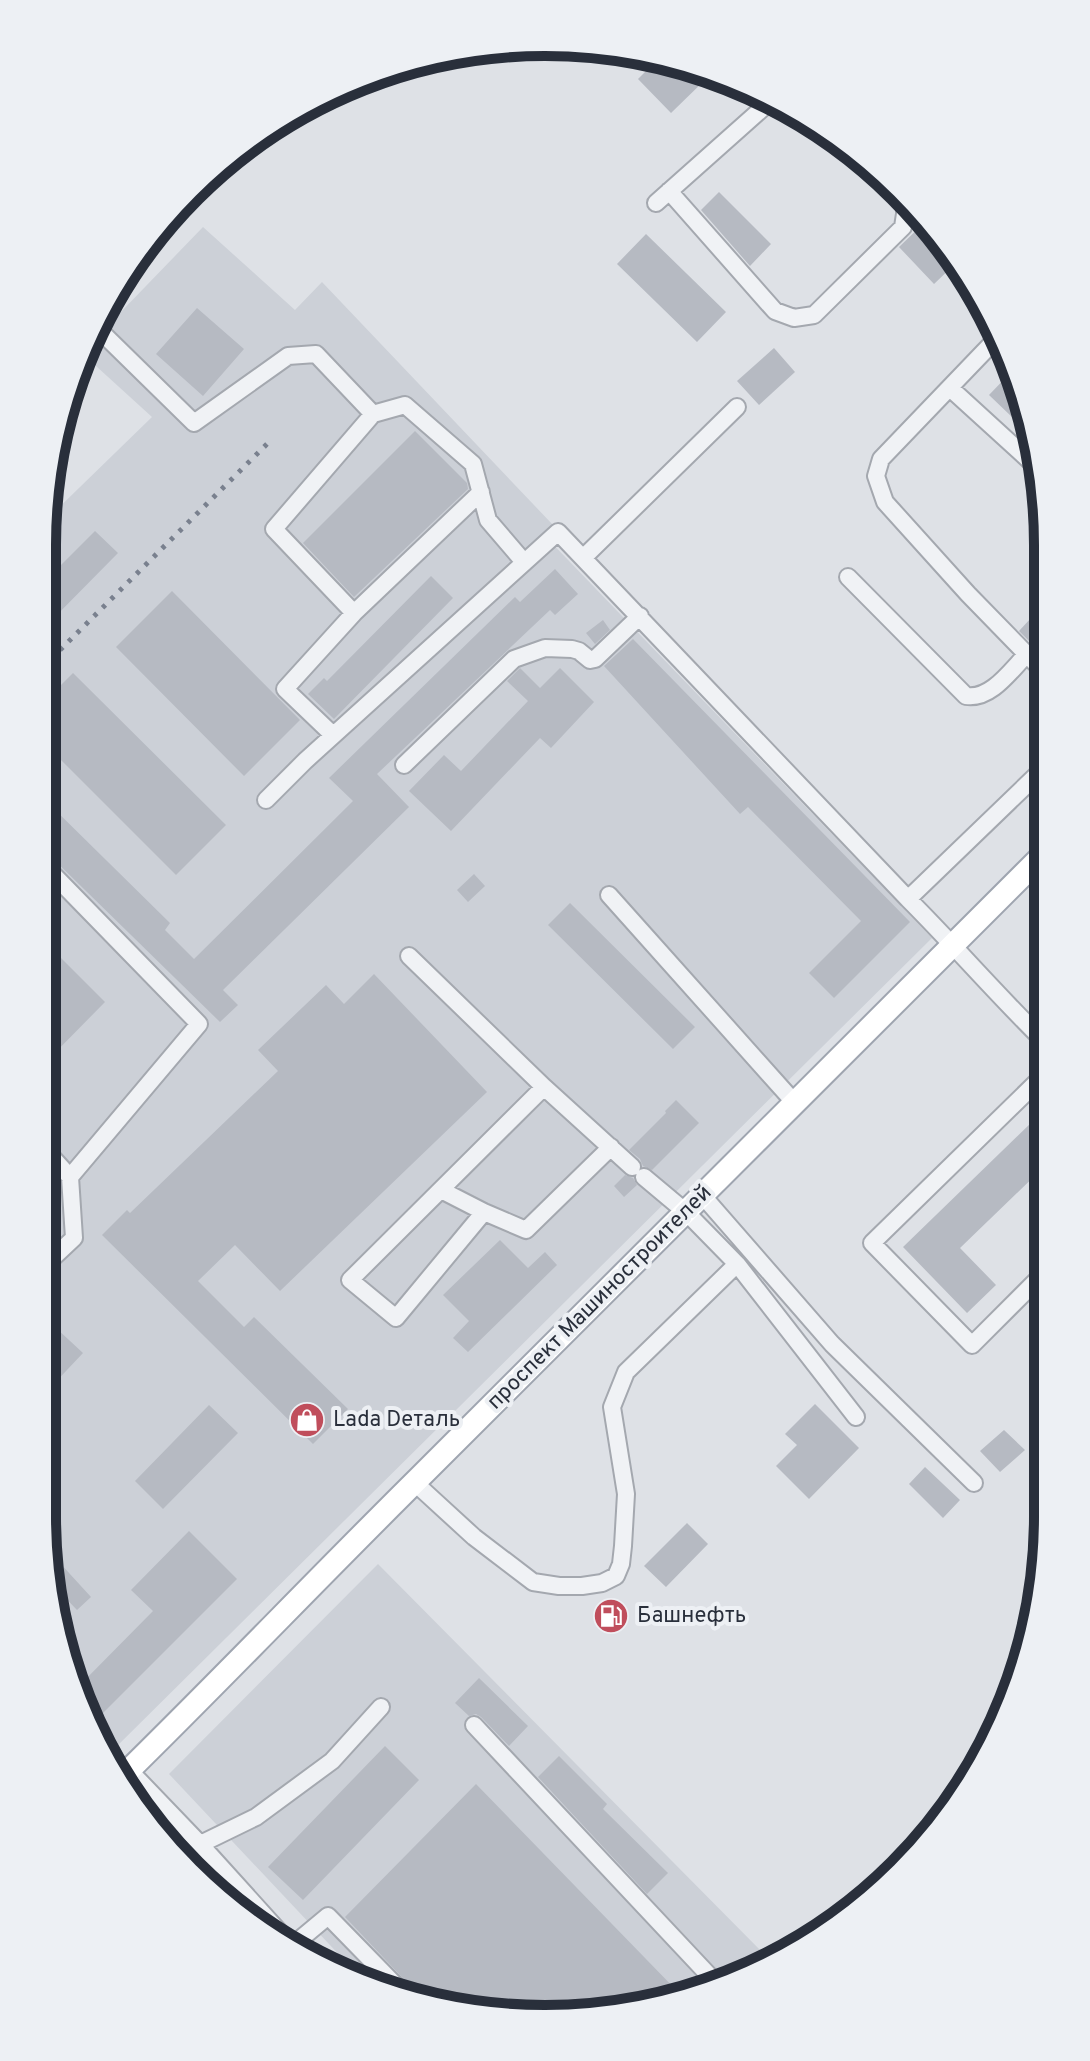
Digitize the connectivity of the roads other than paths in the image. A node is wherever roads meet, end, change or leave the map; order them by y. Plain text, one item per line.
1 (763, 107) edge
2 (905, 214) edge
3 (104, 334) edge
4 (991, 345) edge
5 (950, 388) junction
6 (737, 407) dead end
7 (373, 414) junction
8 (1026, 458) edge
9 (481, 492) junction
10 (583, 558) junction
11 (524, 562) junction
12 (848, 577) dead end
13 (354, 613) junction
14 (640, 616) junction
15 (1027, 654) junction
16 (1034, 661) edge
17 (333, 735) junction
18 (404, 765) dead end
19 (1034, 778) edge
20 (266, 800) dead end
21 (1034, 864) edge
22 (56, 877) edge
23 (609, 895) dead end
24 (908, 899) junction
25 (954, 944) junction
26 (409, 956) dead end
27 (1034, 1030) edge
28 (1034, 1085) edge
29 (544, 1087) junction
30 (794, 1102) junction
31 (611, 1147) junction
32 (56, 1162) edge
33 (70, 1177) junction
34 (441, 1190) junction
35 (703, 1196) junction
36 (484, 1212) junction
37 (687, 1213) junction
38 (56, 1255) edge
39 (737, 1264) junction
40 (1034, 1283) edge
41 (856, 1417) dead end
42 (414, 1482) junction
43 (974, 1483) dead end
44 (381, 1707) dead end
45 (474, 1725) dead end
46 (129, 1771) edge
47 (135, 1782) edge
48 (200, 1844) junction
49 (188, 1850) edge
50 (268, 1919) edge
51 (300, 1939) edge
52 (710, 1976) edge
53 (390, 1980) edge

1 - 2 street
3 - 7 street
4 - 5 street
5 - 8 street
5 - 15 street
6 - 10 street
7 - 9 street
7 - 13 street
9 - 11 street
9 - 13 street
10 - 11 street
10 - 14 street
11 - 17 street
12 - 15 street
13 - 17 street
14 - 18 street
14 - 24 street
15 - 16 street
17 - 20 street
19 - 24 street
21 - 25 main road, проспект Машиностроителей
22 - 33 street
23 - 30 street
24 - 25 street
25 - 27 street
25 - 30 main road, проспект Машиностроителей
26 - 29 street
28 - 40 street
29 - 31 street
29 - 34 street
30 - 35 main road, проспект Машиностроителей
31 - 36 street
31 - 37 street
32 - 33 street
33 - 38 street
34 - 36 street
34 - 36 street
35 - 37 main road, проспект Машиностроителей
35 - 43 street
37 - 39 street
37 - 42 main road, проспект Машиностроителей
39 - 41 street
39 - 42 street
42 - 46 main road, проспект Машиностроителей
44 - 48 street
45 - 52 street
47 - 48 street
48 - 49 street
48 - 50 street
51 - 53 street

